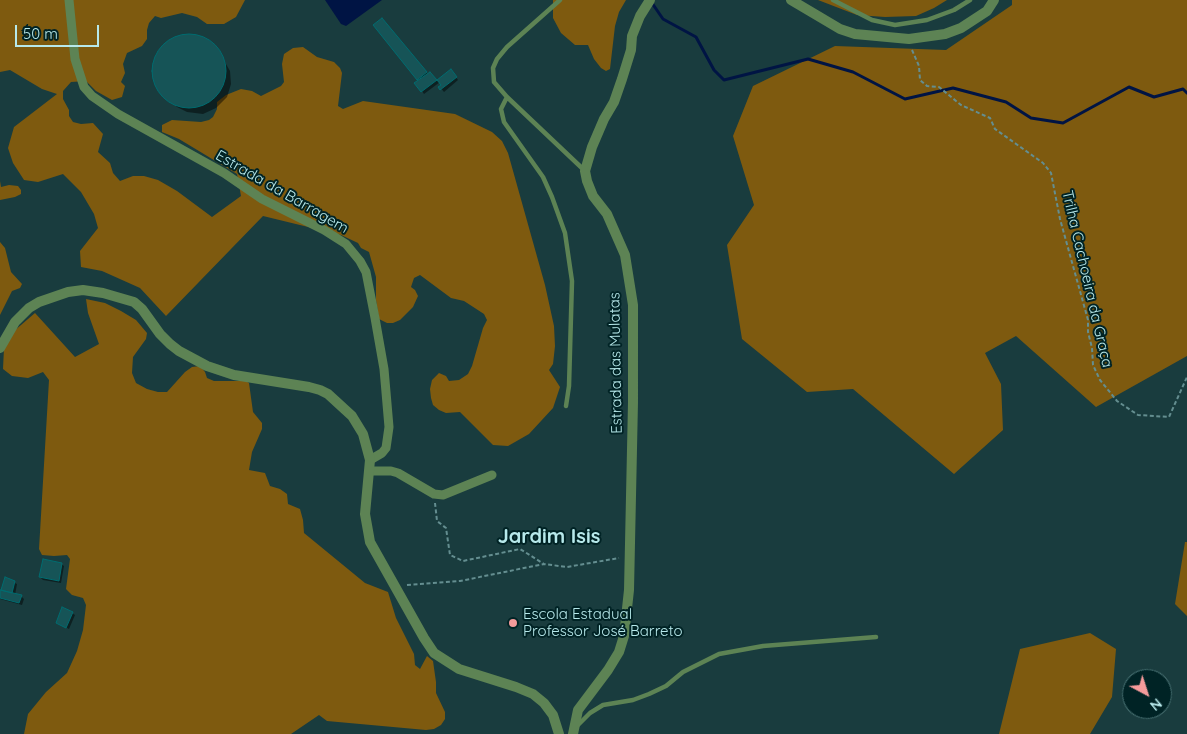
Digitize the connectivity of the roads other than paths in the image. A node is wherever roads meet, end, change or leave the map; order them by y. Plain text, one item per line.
1 (69, 0) edge
2 (560, 0) edge
3 (650, 0) edge
4 (791, 0) edge
5 (833, 0) edge
6 (970, 0) edge
7 (994, 0) edge
8 (507, 97) junction
9 (585, 172) junction
10 (0, 348) edge
11 (566, 406) dead end
12 (370, 460) junction
13 (369, 471) junction
14 (492, 475) dead end
15 (876, 637) dead end
16 (573, 731) edge
17 (559, 734) edge

1 - 12 street, Estrada da Barragem
2 - 8 lane
3 - 9 street
4 - 7 street
5 - 6 lane
8 - 9 lane
8 - 11 lane
9 - 16 street, Estrada das Mulatas
10 - 12 street
12 - 13 street
13 - 14 street
13 - 17 street
15 - 16 lane

